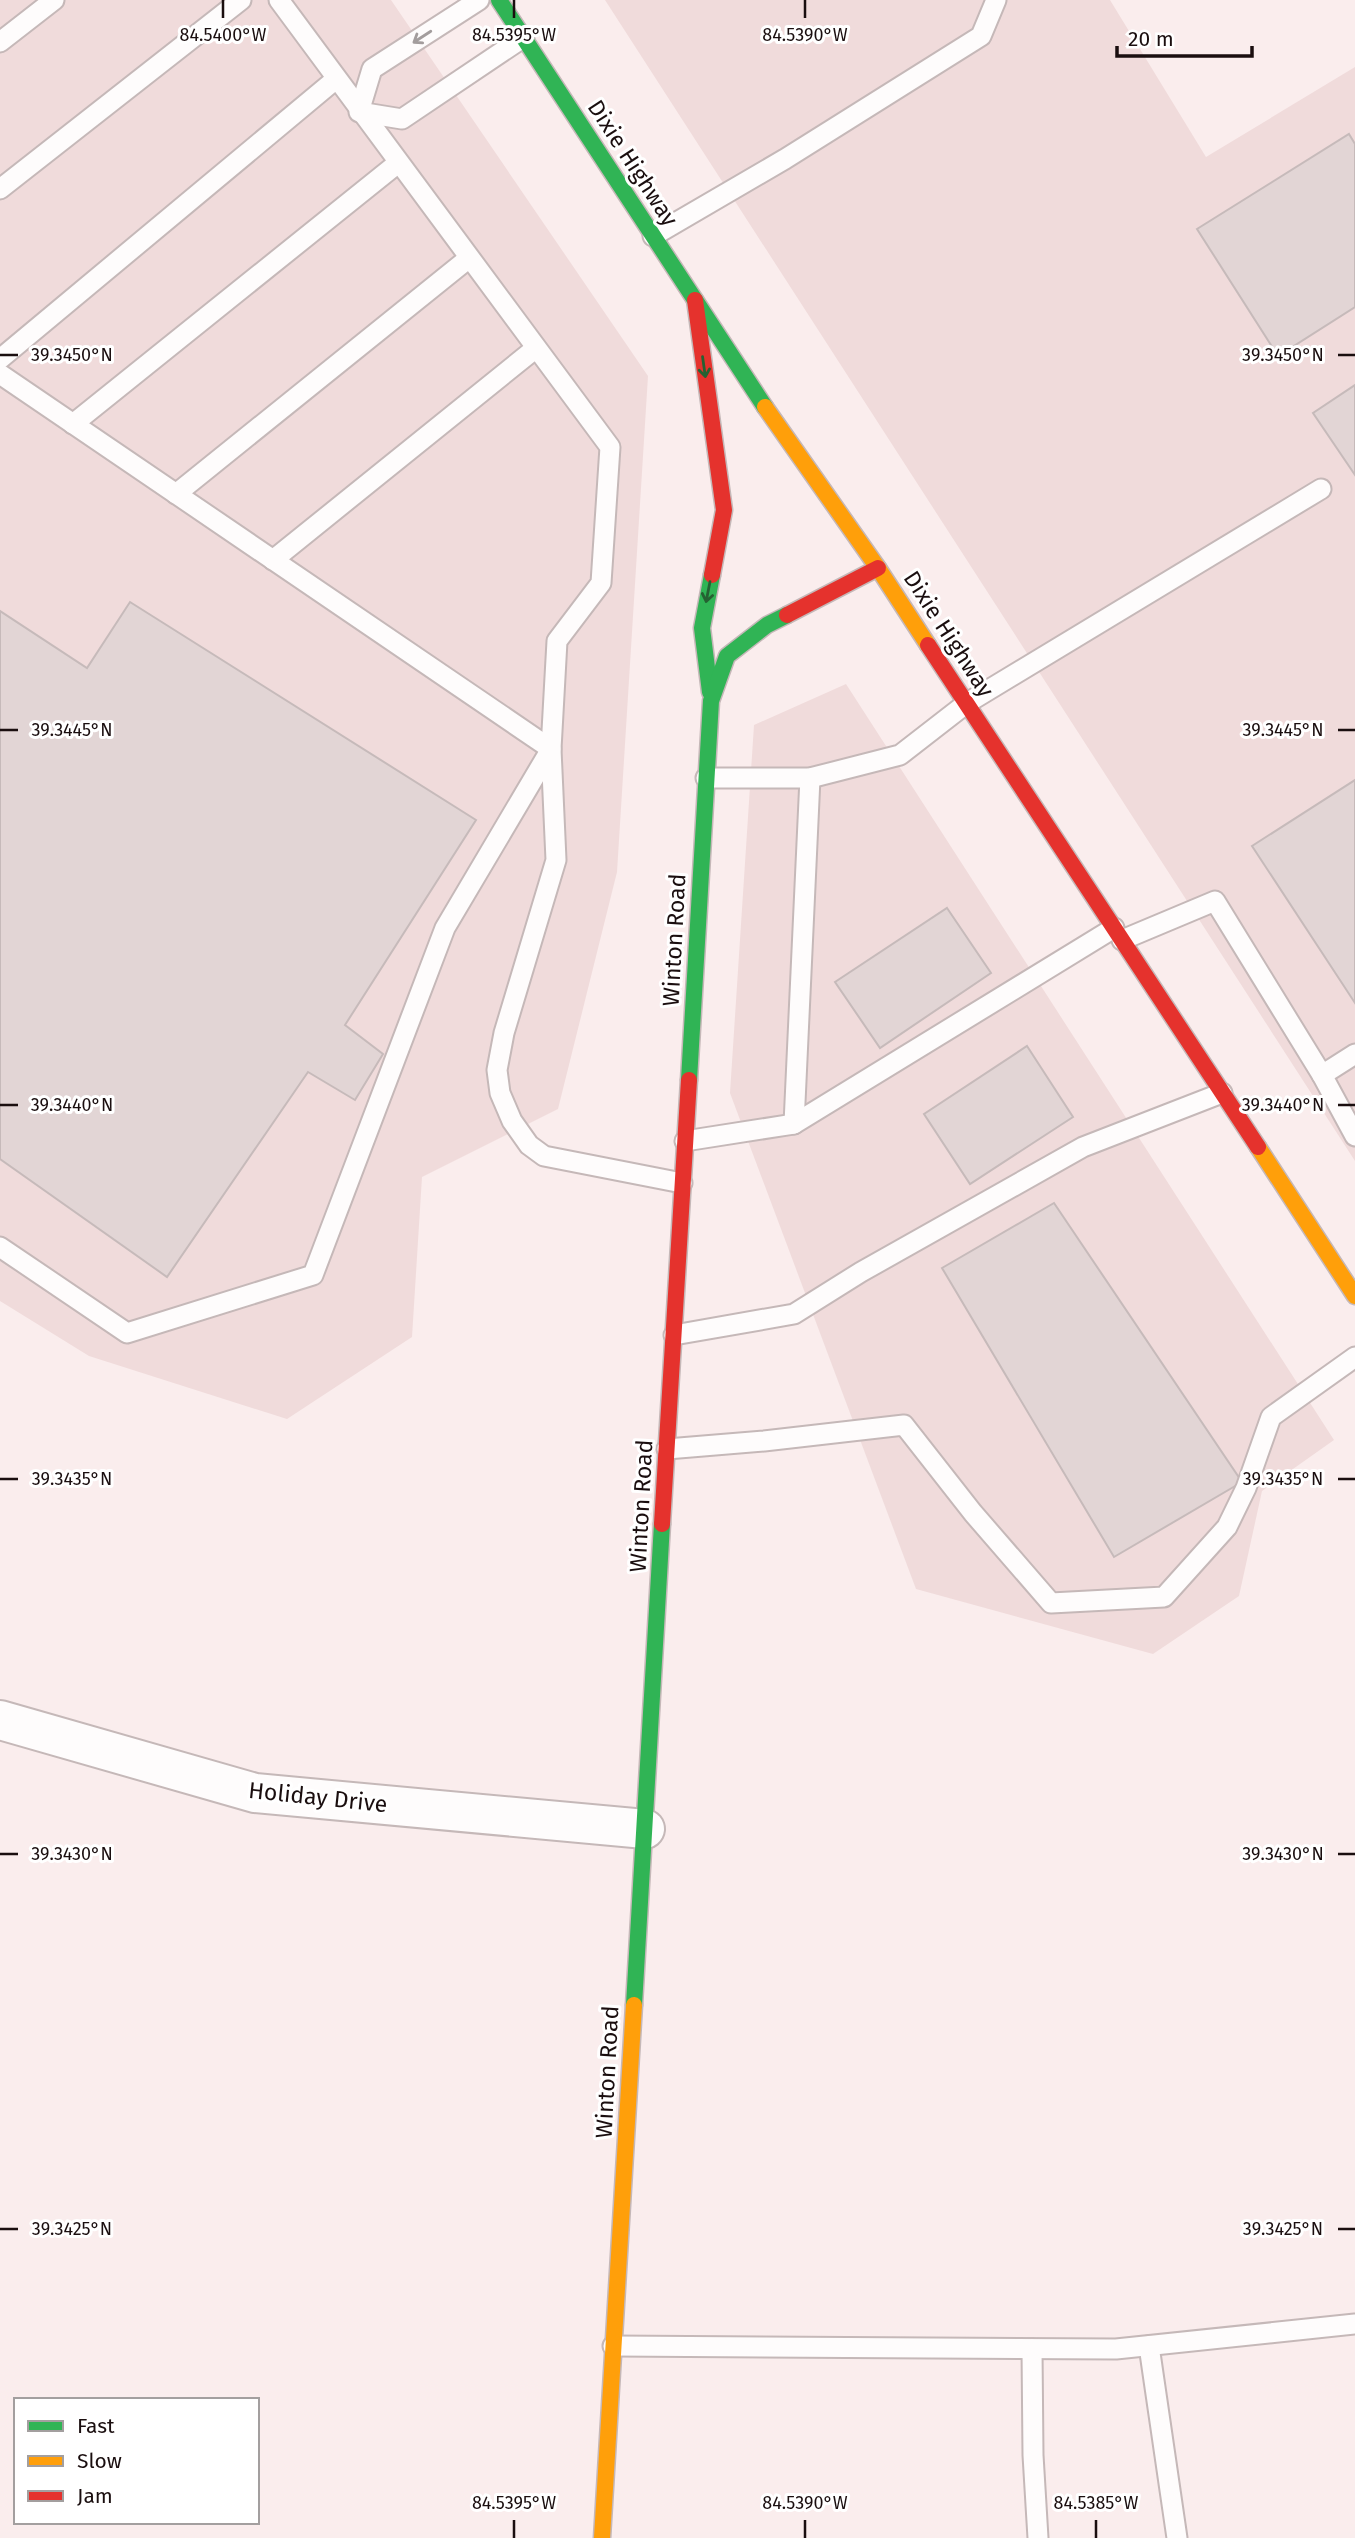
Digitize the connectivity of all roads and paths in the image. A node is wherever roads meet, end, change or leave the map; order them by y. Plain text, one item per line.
1 (54, 0) edge
2 (241, 0) edge
3 (279, 0) edge
4 (479, 0) edge
5 (499, 0) edge
6 (996, 0) edge
7 (524, 37) junction
8 (0, 42) edge
9 (335, 79) junction
10 (359, 112) junction
11 (398, 163) junction
12 (0, 189) edge
13 (653, 236) junction
14 (469, 258) junction
15 (695, 300) junction
16 (536, 348) junction
17 (0, 359) edge
18 (0, 374) edge
19 (73, 424) junction
20 (1321, 489) dead end
21 (176, 494) junction
22 (273, 560) junction
23 (878, 568) junction
24 (711, 701) junction
25 (967, 703) junction
26 (551, 749) junction
27 (706, 778) junction
28 (810, 778) junction
29 (1118, 934) junction
30 (1355, 1054) edge
31 (1322, 1075) junction
32 (1222, 1093) junction
33 (794, 1124) junction
34 (1355, 1136) edge
35 (685, 1141) junction
36 (682, 1183) junction
37 (0, 1247) edge
38 (1355, 1296) edge
39 (674, 1335) junction
40 (1355, 1357) edge
41 (667, 1449) junction
42 (0, 1720) edge
43 (645, 1829) junction
44 (1355, 2324) edge
45 (613, 2346) junction
46 (1149, 2346) junction
47 (1032, 2349) junction
48 (602, 2538) edge
49 (1038, 2538) edge
50 (1177, 2538) edge

1 - 8 lane
2 - 12 lane
3 - 9 lane
4 -> 10 lane
5 - 7 street, Dixie Highway
6 - 13 lane
7 - 10 lane
7 - 13 street, Dixie Highway
9 - 10 lane
9 - 17 lane
10 - 11 lane
11 - 14 lane
11 - 19 lane
13 - 15 street, Dixie Highway
14 - 16 lane
14 - 21 lane
15 - 23 street, Dixie Highway
15 -> 24 street
16 - 22 lane
16 - 26 lane
18 - 19 lane
19 - 21 lane
20 - 25 lane
21 - 22 lane
22 - 26 lane
23 - 24 street, Winton Road
23 - 25 street, Dixie Highway
24 - 27 street, Winton Road
25 - 28 lane
25 - 29 street, Dixie Highway
26 - 36 lane
26 - 37 lane
27 - 28 lane
27 - 35 street, Winton Road
28 - 33 lane
29 - 31 lane
29 - 32 street, Dixie Highway
29 - 33 lane
30 - 31 lane
31 - 34 lane
32 - 38 street, Dixie Highway
32 - 39 lane
33 - 35 lane
35 - 36 street, Winton Road
36 - 39 street, Winton Road
39 - 41 street, Winton Road
40 - 41 lane
41 - 43 street, Winton Road
42 - 43 street, Holiday Drive
43 - 45 street, Winton Road
44 - 46 lane
45 - 47 lane
45 - 48 street, Winton Road
46 - 47 lane
46 - 50 lane
47 - 49 lane

